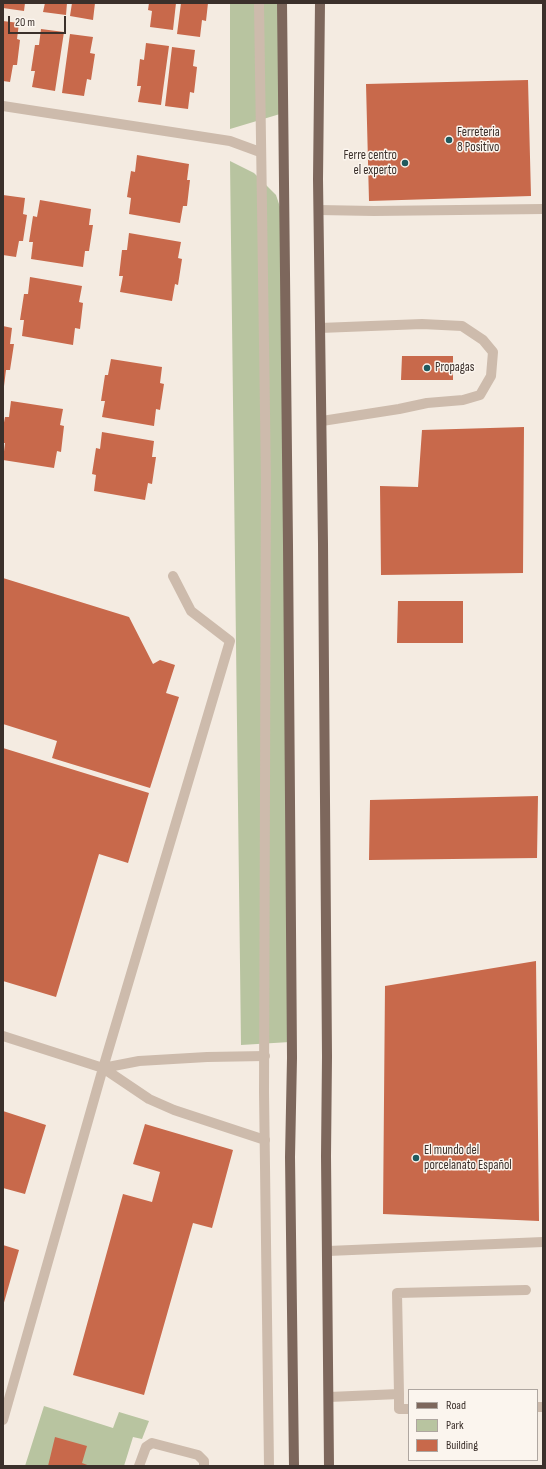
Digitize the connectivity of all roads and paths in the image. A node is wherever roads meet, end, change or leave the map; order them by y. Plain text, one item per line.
1 (259, 3) edge
2 (282, 3) edge
3 (320, 3) edge
4 (3, 106) edge
5 (260, 152) junction
6 (543, 209) edge
7 (319, 210) junction
8 (320, 328) junction
9 (322, 421) junction
10 (173, 576) dead end
11 (3, 1036) edge
12 (264, 1056) junction
13 (103, 1068) junction
14 (265, 1140) junction
15 (543, 1242) edge
16 (328, 1251) junction
17 (526, 1290) dead end
18 (399, 1394) junction
19 (329, 1397) junction
20 (408, 1409) edge
21 (3, 1420) edge
22 (139, 1466) edge
23 (204, 1466) edge
24 (269, 1466) edge
25 (294, 1466) edge
26 (329, 1466) edge

1 - 5 street
2 - 25 main road
3 - 7 main road
4 - 5 street
5 - 12 street
6 - 7 street
7 - 8 main road
8 - 9 main road
8 - 9 street
9 - 16 main road
10 - 13 street
11 - 13 street
12 - 13 street
12 - 14 street
13 - 14 street
13 - 21 street
14 - 24 street
15 - 16 street
16 - 19 main road
17 - 18 street
18 - 19 street
18 - 20 street
19 - 26 main road
22 - 23 street

